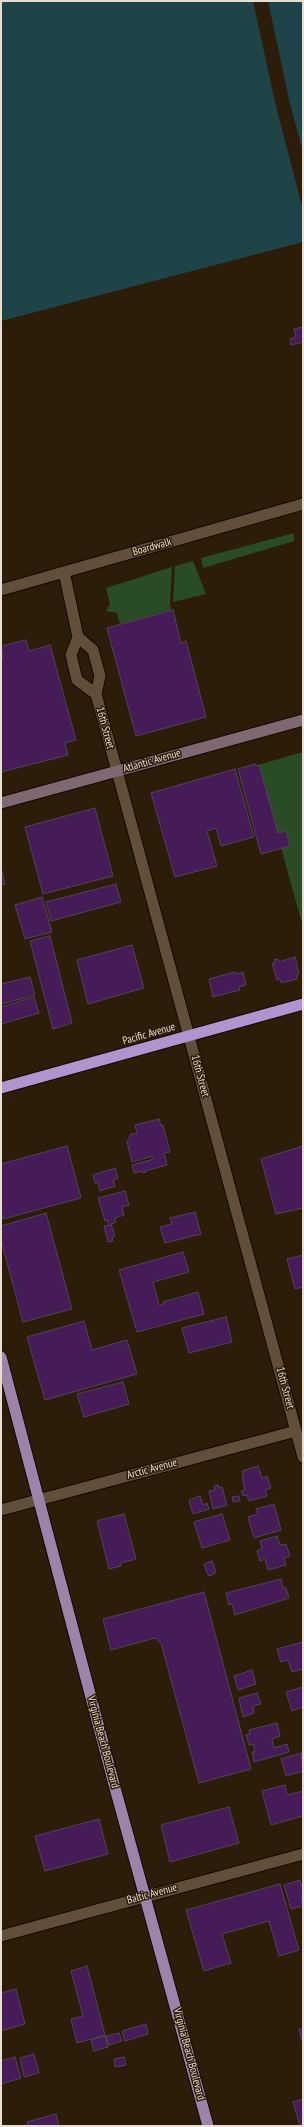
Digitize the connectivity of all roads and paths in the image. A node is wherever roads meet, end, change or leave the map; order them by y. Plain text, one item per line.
1 (303, 504) edge
2 (64, 572) junction
3 (1, 590) edge
4 (78, 637) junction
5 (96, 694) junction
6 (303, 720) edge
7 (117, 771) junction
8 (1, 803) edge
9 (303, 1004) edge
10 (189, 1036) junction
11 (1, 1088) edge
12 (1, 1357) edge
13 (300, 1430) edge
14 (303, 1457) edge
15 (38, 1499) junction
16 (1, 1510) edge
17 (303, 1854) edge
18 (145, 1896) junction
19 (1, 1936) edge
20 (208, 2126) edge

1 - 2 street, Boardwalk
2 - 3 street, Boardwalk
2 - 4 street, 16th Street
4 - 5 street, 16th Street
4 - 5 street, 16th Street
5 - 7 street, 16th Street
6 - 7 main road, Atlantic Avenue
7 - 8 main road, Atlantic Avenue
7 - 10 street, 16th Street
9 - 10 highway, Pacific Avenue
10 - 11 highway, Pacific Avenue
10 - 13 street, 16th Street
12 - 15 main road, Virginia Beach Boulevard
13 - 14 street, 16th Street
13 - 15 street, Arctic Avenue
15 - 16 street, Arctic Avenue
15 - 18 main road, Virginia Beach Boulevard
17 - 18 street, Baltic Avenue
18 - 19 street, Baltic Avenue
18 - 20 main road, Virginia Beach Boulevard

